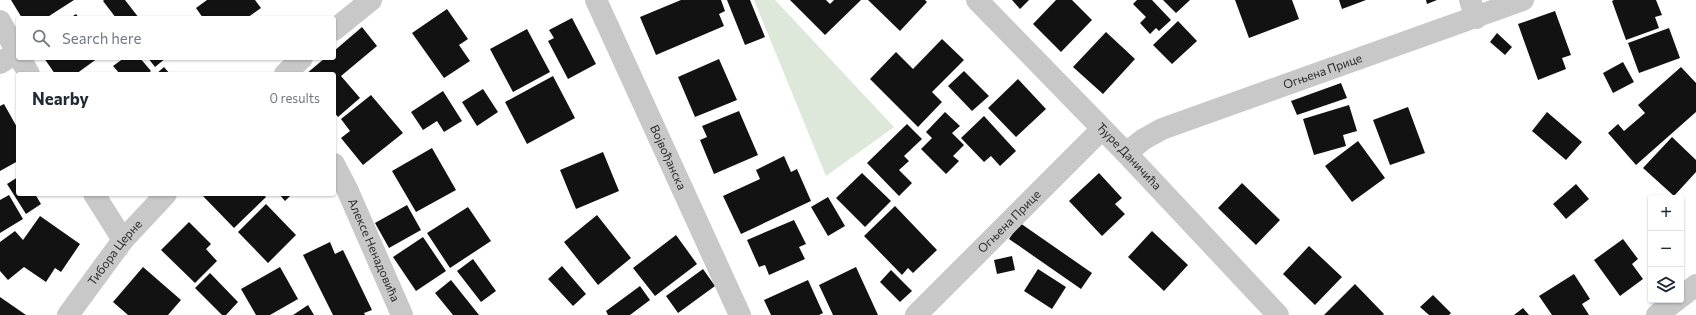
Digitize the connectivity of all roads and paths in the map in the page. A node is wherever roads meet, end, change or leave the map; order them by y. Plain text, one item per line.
1 (371, 0) edge
2 (596, 0) edge
3 (977, 0) edge
4 (1523, 0) edge
5 (1473, 9) edge
6 (0, 21) edge
7 (336, 28) edge
8 (14, 57) edge
9 (17, 60) edge
10 (27, 72) edge
11 (1102, 129) junction
12 (1126, 153) junction
13 (336, 168) edge
14 (95, 196) edge
15 (164, 196) edge
16 (123, 240) junction
17 (1696, 285) edge
18 (1684, 295) edge
19 (1673, 303) edge
20 (68, 315) edge
21 (402, 315) edge
22 (740, 315) edge
23 (916, 315) edge
24 (1278, 315) edge
25 (1657, 315) edge

1 - 7 street
2 - 22 street, Војвођанска
3 - 11 street, Ђуре Даничића
4 - 5 street, Огњена Прице
5 - 12 street, Огњена Прице
6 - 8 street
9 - 10 street
11 - 12 street, Ђуре Даничића
11 - 23 street, Огњена Прице
12 - 24 street, Ђуре Даничића
13 - 21 street, Алексе Ненадовића
14 - 16 street
15 - 16 street, Тибора Церне
16 - 20 street, Тибора Церне
17 - 18 street
19 - 25 street

